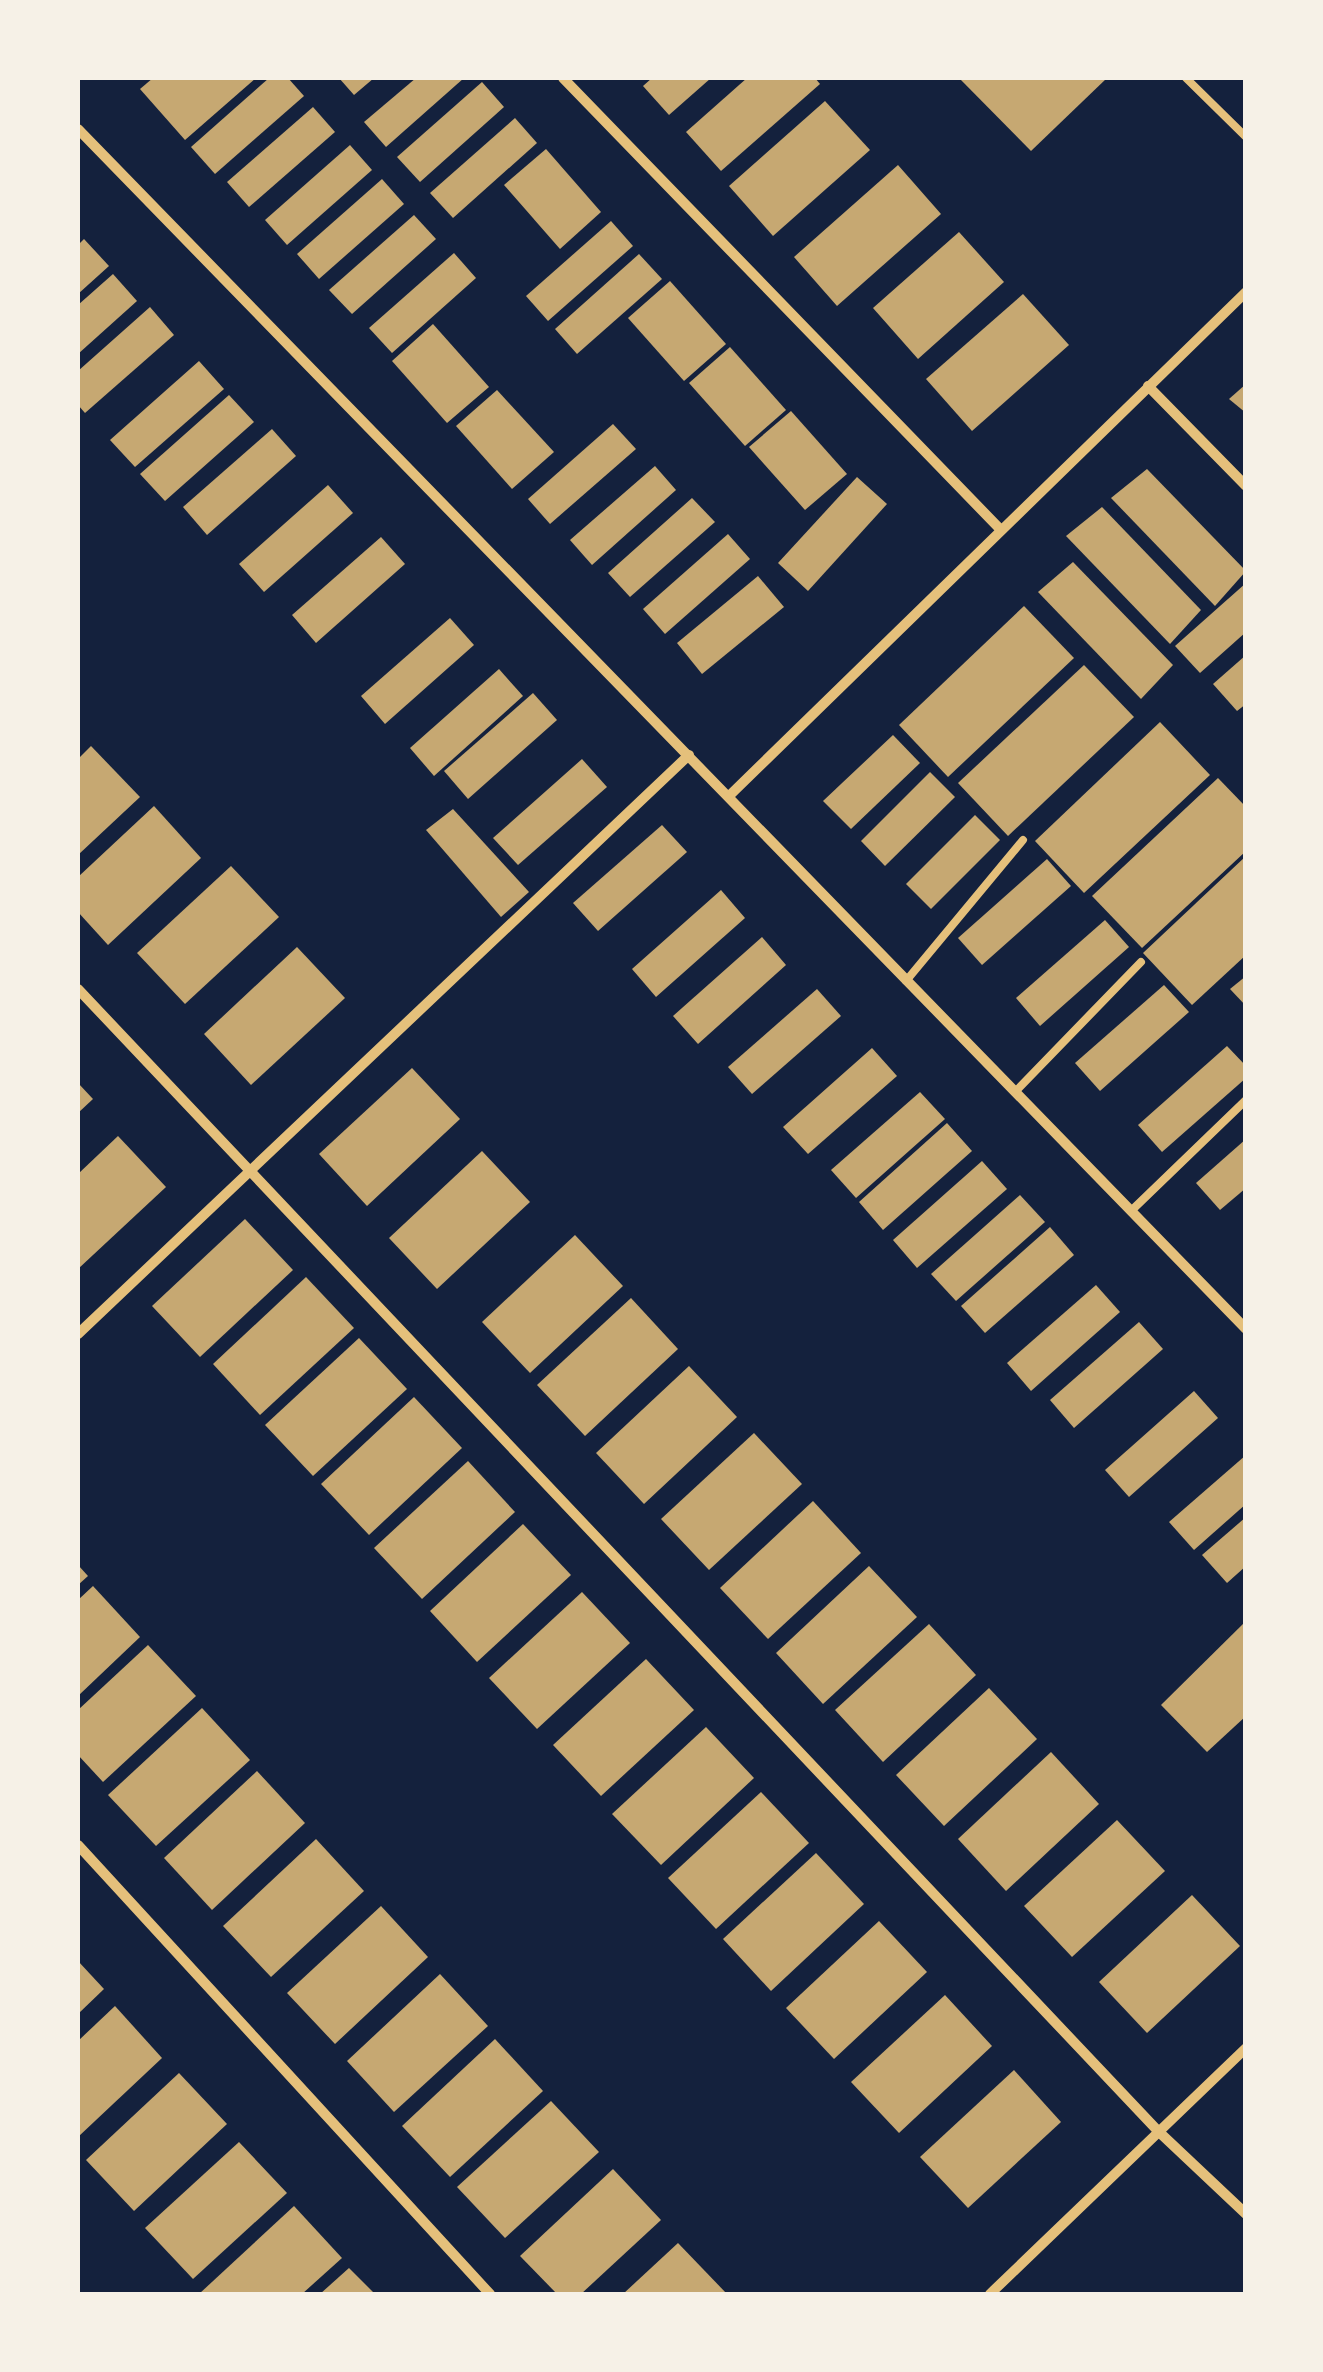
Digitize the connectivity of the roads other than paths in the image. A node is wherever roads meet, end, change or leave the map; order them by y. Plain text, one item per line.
1 (563, 78) edge
2 (1186, 78) edge
3 (78, 129) edge
4 (1246, 138) edge
5 (1246, 292) edge
6 (1148, 386) junction
7 (1246, 486) edge
8 (1000, 529) junction
9 (689, 755) junction
10 (730, 796) junction
11 (1023, 840) dead end
12 (1141, 962) dead end
13 (906, 981) junction
14 (78, 989) edge
15 (1016, 1092) junction
16 (1246, 1100) edge
17 (249, 1170) junction
18 (1132, 1211) junction
19 (1246, 1329) edge
20 (78, 1334) edge
21 (78, 1845) edge
22 (1246, 2048) edge
23 (1158, 2130) junction
24 (1246, 2214) edge
25 (490, 2294) edge
26 (990, 2294) edge

1 - 8 street
2 - 4 lane
3 - 9 street
5 - 6 street
6 - 7 street
6 - 8 street
8 - 10 street
9 - 10 street
9 - 17 street
10 - 13 street
11 - 13 lane
12 - 15 lane
13 - 15 street
14 - 17 street
15 - 18 street
16 - 18 lane
17 - 20 street
17 - 23 street
18 - 19 street
21 - 25 street
22 - 23 street
23 - 24 street
23 - 26 street

